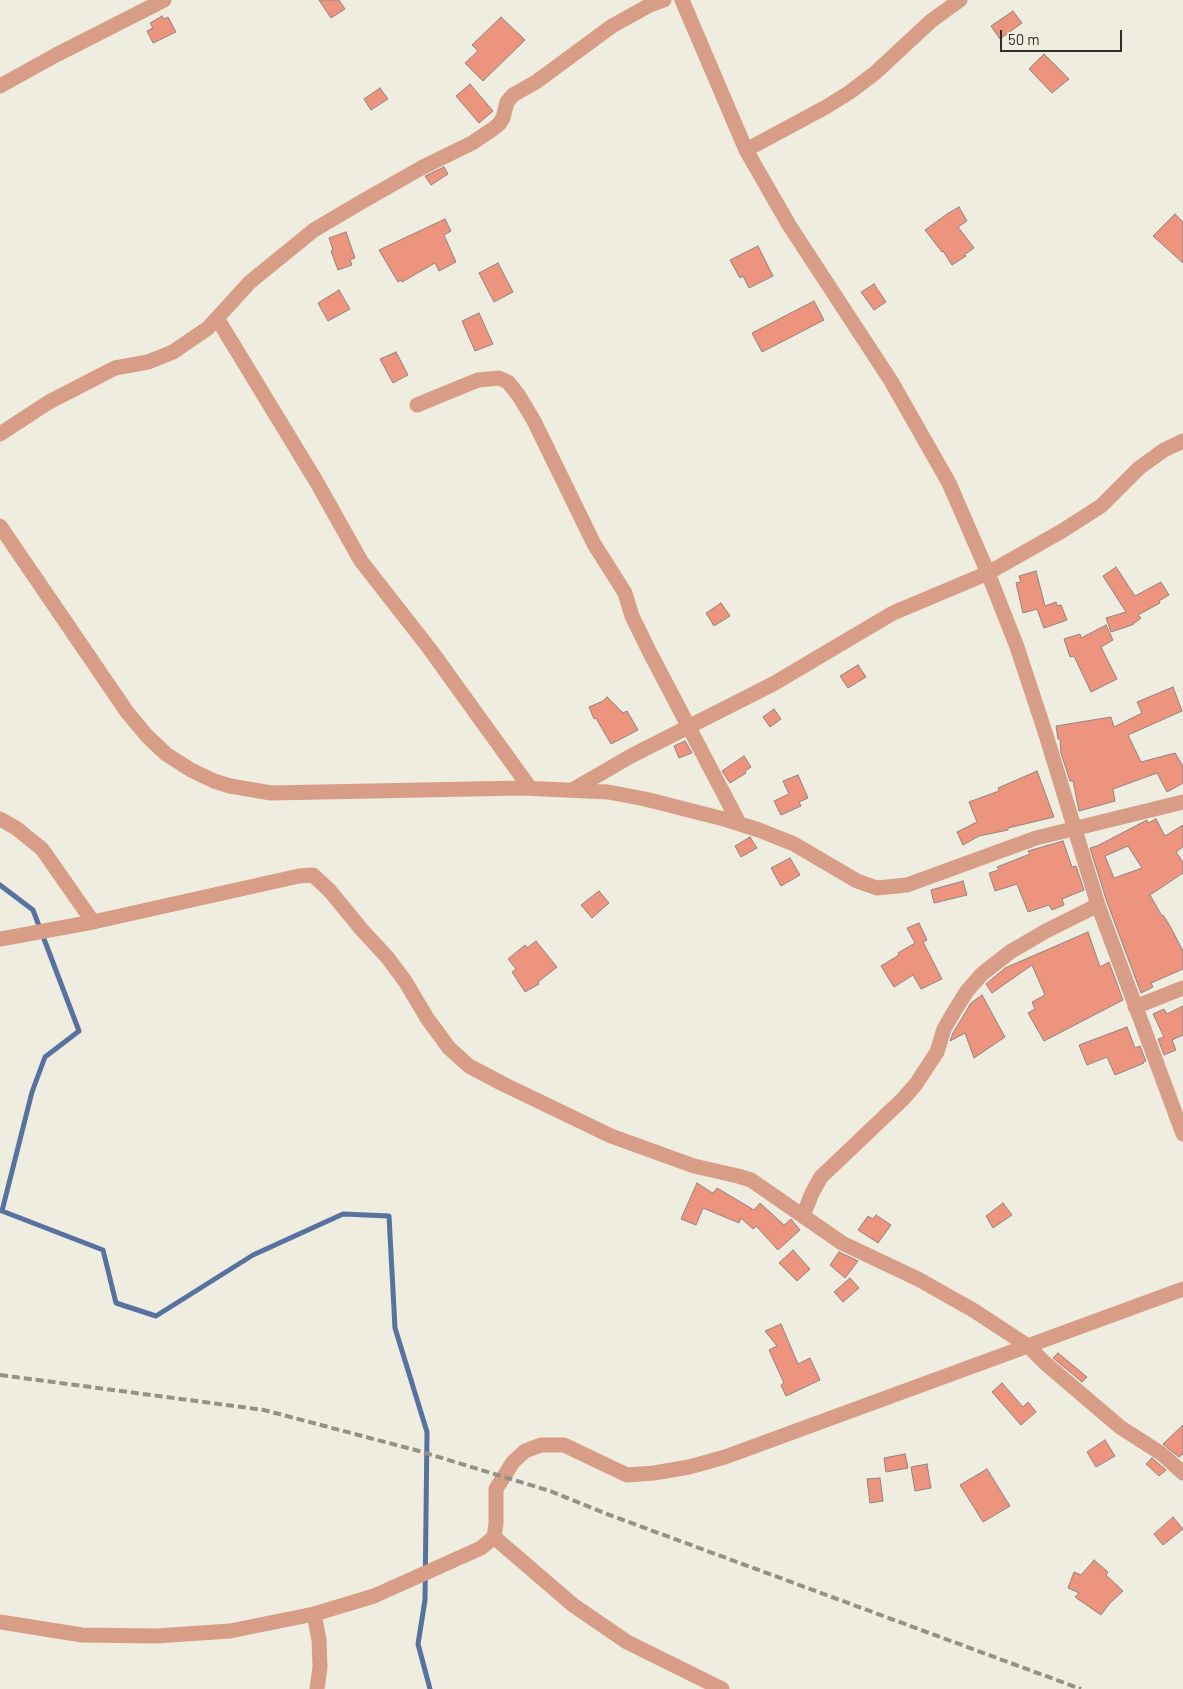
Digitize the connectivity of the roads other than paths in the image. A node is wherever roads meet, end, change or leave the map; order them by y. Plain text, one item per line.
1 (164, 0) edge
2 (664, 0) edge
3 (682, 0) edge
4 (960, 0) edge
5 (0, 86) edge
6 (746, 150) junction
7 (217, 318) junction
8 (417, 406) dead end
9 (0, 434) edge
10 (1183, 441) edge
11 (0, 526) edge
12 (988, 572) junction
13 (689, 725) junction
14 (530, 788) junction
15 (574, 789) junction
16 (1183, 802) edge
17 (0, 819) edge
18 (740, 824) junction
19 (1074, 830) junction
20 (1098, 905) junction
21 (93, 922) junction
22 (0, 939) edge
23 (1183, 988) edge
24 (1135, 1007) junction
25 (1183, 1134) edge
26 (803, 1216) junction
27 (1183, 1289) edge
28 (1028, 1346) junction
29 (1183, 1473) edge
30 (494, 1537) junction
31 (314, 1614) junction
32 (0, 1622) edge
33 (317, 1689) edge
34 (722, 1689) edge

1 - 5 street
2 - 7 street
3 - 6 street
4 - 6 street
6 - 12 street
7 - 9 street
7 - 14 street
8 - 13 street
10 - 12 street
11 - 14 street
12 - 13 street
12 - 19 street
13 - 15 street
13 - 18 street
14 - 15 street
15 - 18 street
16 - 19 street
17 - 21 street
18 - 19 street
19 - 20 street
20 - 24 street
20 - 26 street
21 - 22 street
21 - 26 street
23 - 24 street
24 - 25 street
26 - 28 street
27 - 28 street
28 - 29 street
28 - 30 street
30 - 31 street
30 - 34 street
31 - 32 street
31 - 33 street

